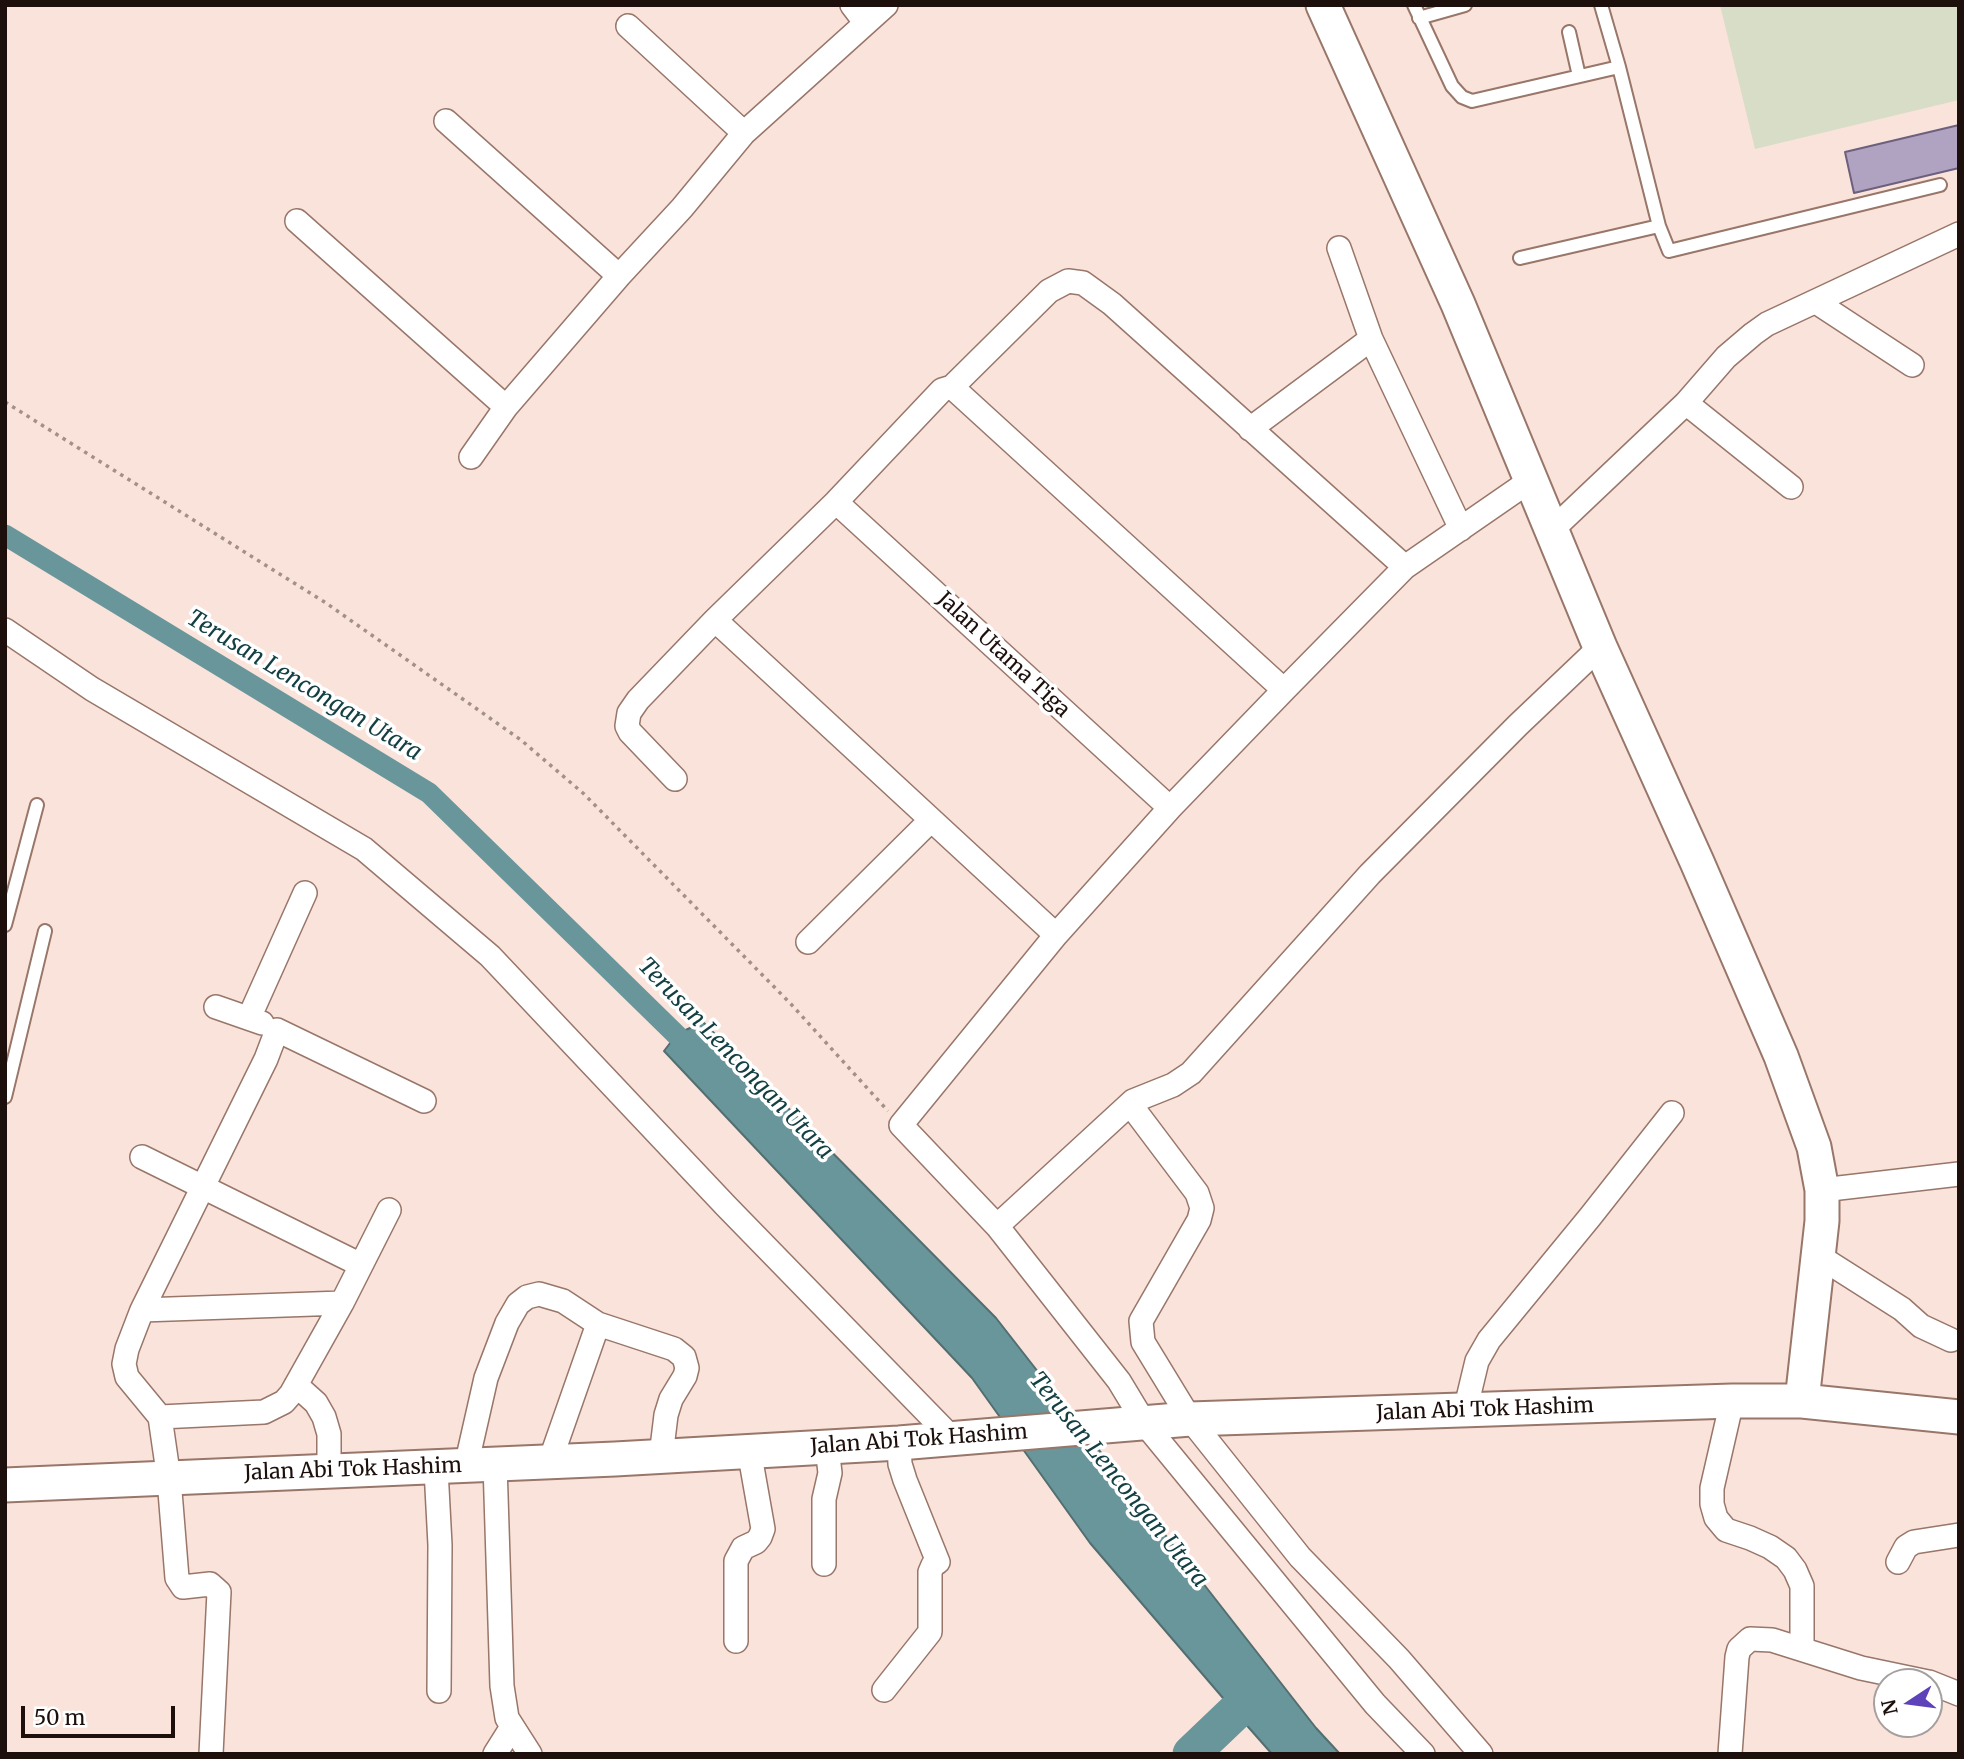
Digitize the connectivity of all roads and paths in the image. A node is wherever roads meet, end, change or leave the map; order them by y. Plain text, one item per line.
1 (886, 5) edge
2 (1323, 5) edge
3 (1465, 5) edge
4 (1601, 5) edge
5 (1417, 12) edge
6 (859, 14) edge
7 (628, 26) dead end
8 (1569, 32) dead end
9 (1619, 67) junction
10 (1579, 76) junction
11 (446, 121) dead end
12 (744, 133) junction
13 (1940, 186) dead end
14 (297, 221) dead end
15 (1660, 226) junction
16 (1959, 234) edge
17 (1339, 248) dead end
18 (1520, 258) dead end
19 (619, 276) junction
20 (1816, 302) junction
21 (1371, 339) junction
22 (1912, 365) dead end
23 (952, 387) junction
24 (5, 402) edge
25 (1686, 403) junction
26 (506, 407) junction
27 (1250, 429) junction
28 (471, 457) dead end
29 (1531, 480) junction
30 (1791, 487) dead end
31 (836, 502) junction
32 (1461, 529) junction
33 (1552, 530) junction
34 (1405, 567) junction
35 (715, 620) junction
36 (5, 630) edge
37 (1600, 648) junction
38 (1284, 690) junction
39 (675, 779) dead end
40 (37, 805) dead end
41 (1170, 808) junction
42 (930, 820) junction
43 (304, 893) dead end
44 (5, 925) edge
45 (45, 931) dead end
46 (1056, 935) junction
47 (808, 942) dead end
48 (216, 1007) dead end
49 (249, 1018) junction
50 (277, 1030) junction
51 (5, 1097) edge
52 (424, 1101) dead end
53 (1130, 1104) junction
54 (1672, 1113) dead end
55 (901, 1125) junction
56 (142, 1157) dead end
57 (1959, 1174) edge
58 (202, 1187) junction
59 (1822, 1190) junction
60 (389, 1210) dead end
61 (998, 1226) junction
62 (1817, 1255) junction
63 (361, 1265) junction
64 (342, 1303) junction
65 (142, 1310) junction
66 (598, 1324) junction
67 (1951, 1340) dead end
68 (296, 1385) junction
69 (1732, 1401) junction
70 (1802, 1401) junction
71 (1465, 1411) junction
72 (160, 1417) junction
73 (1959, 1417) edge
74 (1190, 1419) junction
75 (1132, 1425) junction
76 (952, 1438) junction
77 (899, 1443) junction
78 (827, 1447) junction
79 (749, 1450) junction
80 (661, 1456) junction
81 (550, 1461) junction
82 (466, 1466) junction
83 (329, 1471) junction
84 (169, 1479) junction
85 (5, 1485) edge
86 (1959, 1535) edge
87 (1898, 1562) dead end
88 (824, 1564) dead end
89 (736, 1641) dead end
90 (1802, 1648) junction
91 (1873, 1671) edge
92 (884, 1690) dead end
93 (439, 1691) dead end
94 (512, 1727) junction
95 (211, 1754) edge
96 (495, 1754) edge
97 (530, 1754) edge
98 (1423, 1754) edge
99 (1481, 1754) edge
100 (1730, 1754) edge

1 - 6 street
2 - 29 main road
3 - 5 lane
4 - 9 lane
5 - 10 lane
6 - 12 street
7 - 12 street
8 - 10 lane
9 - 10 lane
9 - 15 lane
11 - 19 street
12 - 19 street
13 - 15 lane
14 - 26 street
15 - 18 lane
16 - 20 street
17 - 21 street
19 - 26 street
20 - 22 street
20 - 25 street
21 - 27 street
21 - 32 street
23 - 27 street
23 - 31 street
23 - 38 street
24 - 55 path
25 - 30 street
25 - 33 street
26 - 28 street
27 - 34 street
29 - 32 street
29 - 33 main road
31 - 35 street
31 - 41 street, Jalan Utama Tiga
32 - 34 street
33 - 37 main road
34 - 38 street
35 - 39 street
35 - 42 street
36 - 76 street
37 - 53 street
37 - 59 main road
38 - 41 street
40 - 44 lane
41 - 46 street
42 - 46 street
42 - 47 street
43 - 49 street
45 - 51 lane
46 - 55 street
48 - 49 street
49 - 50 street
50 - 52 street
50 - 58 street
53 - 61 street
53 - 74 street
54 - 71 street
55 - 61 street
56 - 58 street
57 - 59 street
58 - 63 street
58 - 65 street
59 - 62 main road
60 - 63 street
61 - 75 street
62 - 67 street
62 - 70 main road
63 - 64 street
64 - 65 street
64 - 68 street
65 - 72 street
66 - 80 street
66 - 81 street
66 - 82 street
68 - 72 street
68 - 83 street
69 - 70 main road, Jalan Abi Tok Hashim
69 - 71 main road, Jalan Abi Tok Hashim
69 - 90 street
70 - 73 main road, Jalan Abi Tok Hashim
71 - 74 main road, Jalan Abi Tok Hashim
72 - 84 street
74 - 75 main road, Jalan Abi Tok Hashim
74 - 99 street
75 - 76 main road, Jalan Abi Tok Hashim
75 - 98 street
76 - 77 main road, Jalan Abi Tok Hashim
77 - 78 main road, Jalan Abi Tok Hashim
77 - 92 street
78 - 79 main road, Jalan Abi Tok Hashim
78 - 88 street
79 - 80 main road, Jalan Abi Tok Hashim
79 - 89 street
80 - 81 main road, Jalan Abi Tok Hashim
81 - 82 main road, Jalan Abi Tok Hashim
82 - 83 main road, Jalan Abi Tok Hashim
82 - 93 street
82 - 94 street
83 - 84 main road, Jalan Abi Tok Hashim
84 - 85 main road, Jalan Abi Tok Hashim
84 - 95 street
86 - 87 street
90 - 91 street
90 - 100 street
94 - 96 street
94 - 97 street

